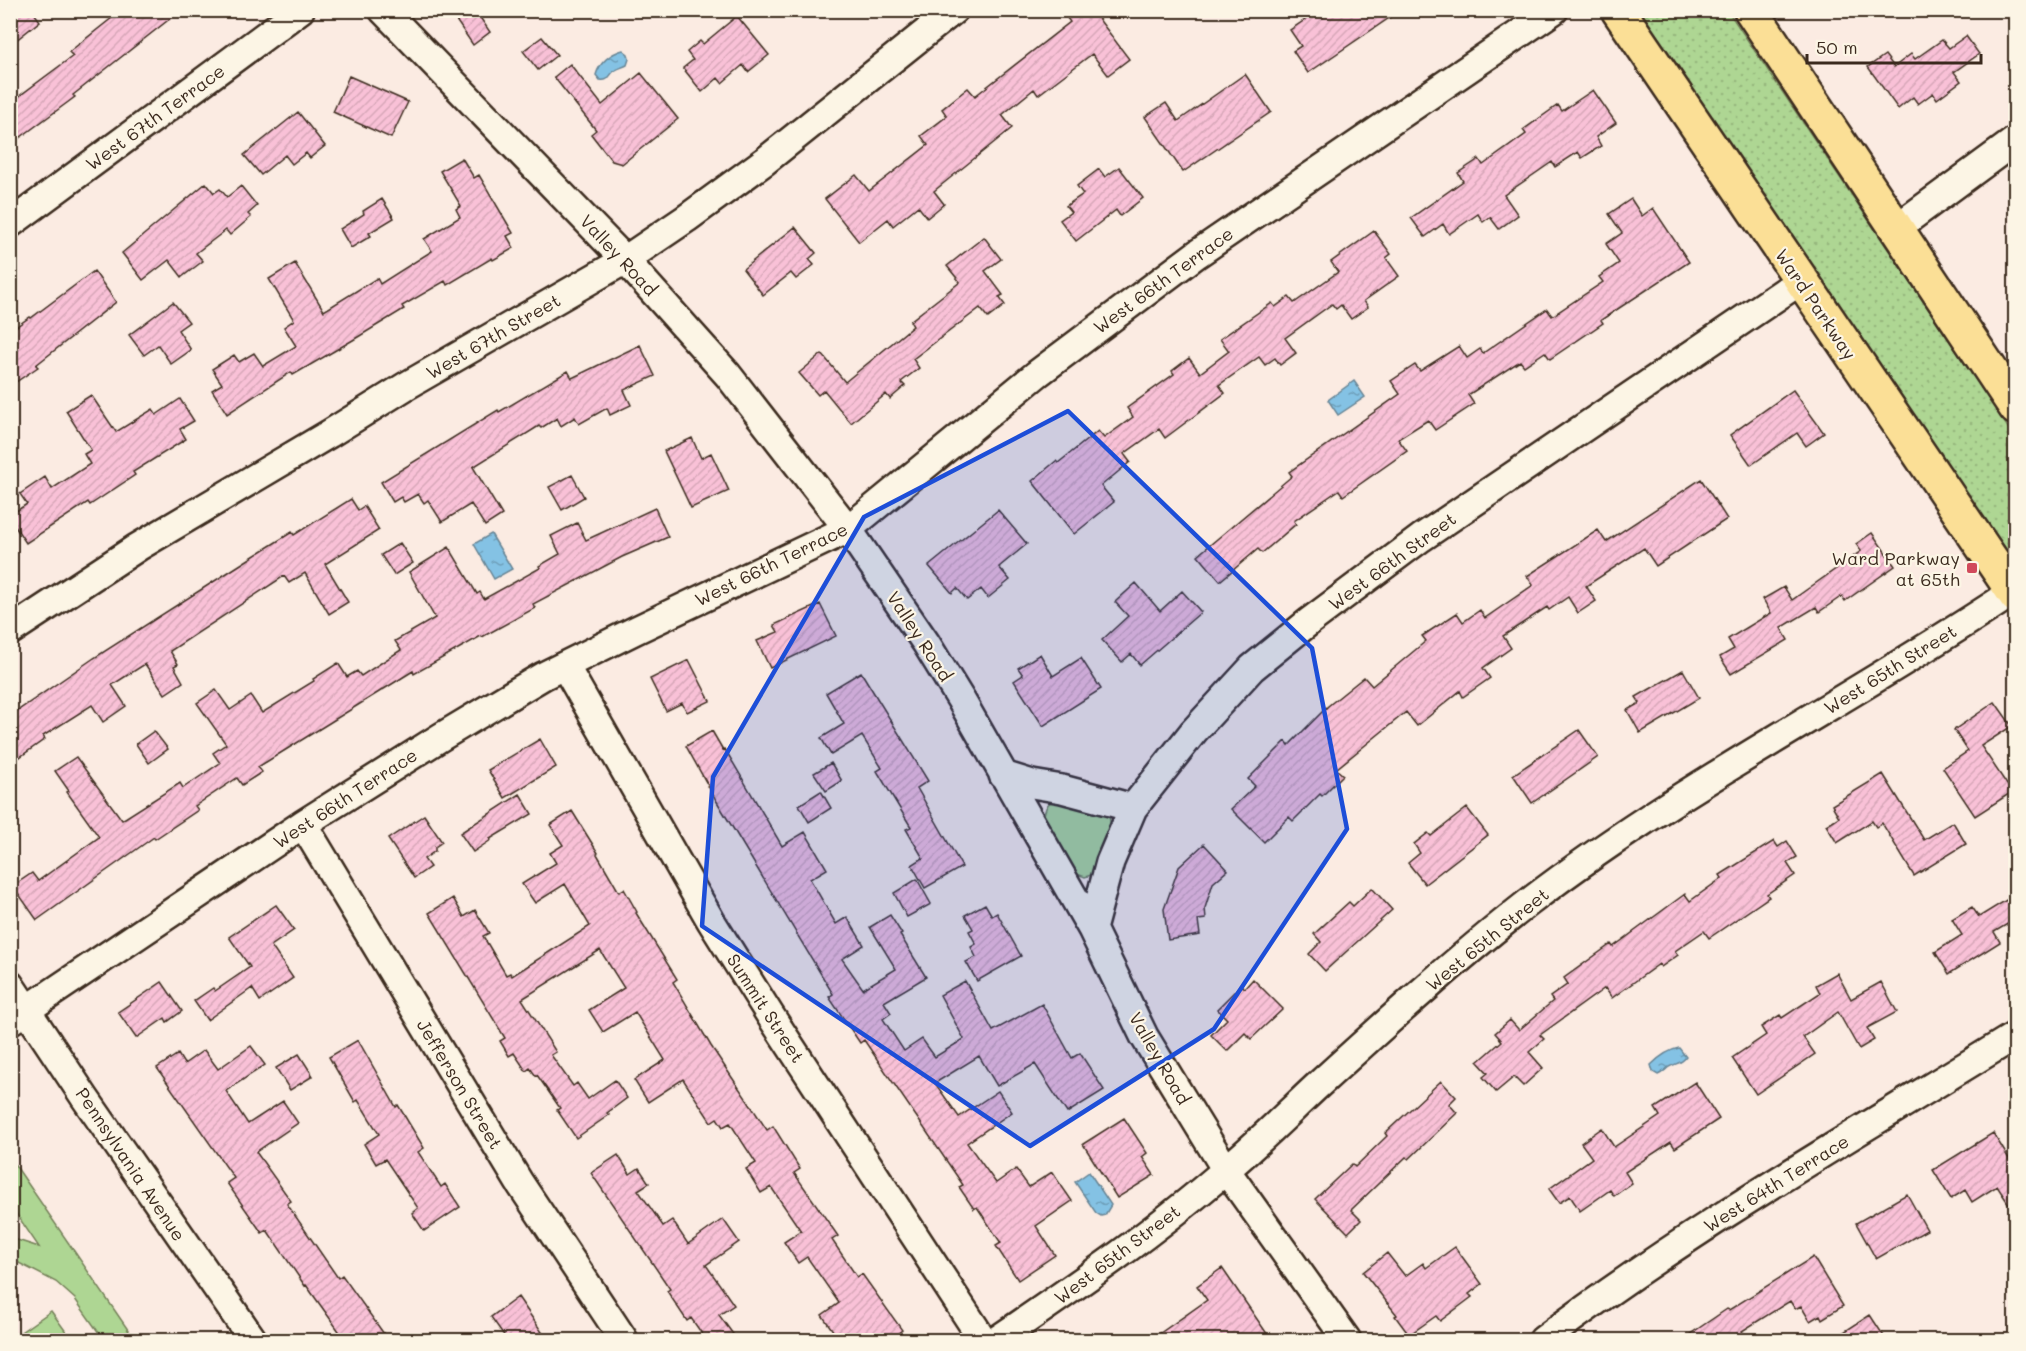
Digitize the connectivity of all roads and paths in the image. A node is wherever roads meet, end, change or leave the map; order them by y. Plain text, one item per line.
1 (300, 10) edge
2 (383, 10) edge
3 (954, 10) edge
4 (1554, 10) edge
5 (1618, 10) edge
6 (1751, 10) edge
7 (2016, 140) edge
8 (10, 224) edge
9 (1895, 230) junction
10 (625, 260) junction
11 (1800, 281) junction
12 (2016, 408) edge
13 (848, 529) junction
14 (2015, 593) edge
15 (10, 631) edge
16 (564, 666) junction
17 (1003, 775) junction
18 (1133, 808) junction
19 (303, 824) junction
20 (1092, 929) junction
21 (10, 985) edge
22 (19, 1015) edge
23 (2016, 1035) edge
24 (1227, 1170) junction
25 (253, 1341) edge
26 (624, 1341) edge
27 (983, 1341) edge
28 (997, 1341) edge
29 (1347, 1341) edge
30 (1543, 1341) edge

1 - 8 street, West 67th Terrace
2 - 10 street, Valley Road
3 - 10 street, West 67th Street
4 - 13 street, West 66th Terrace
5 - 11 main road, Ward Parkway
6 - 9 main road
7 - 9 street
9 - 12 main road
10 - 13 street, Valley Road
10 - 15 street, West 67th Street
11 - 14 main road, Ward Parkway
11 - 18 street, West 66th Street
13 - 16 street, West 66th Terrace
13 - 17 street, Valley Road
14 - 24 street, West 65th Street
16 - 19 street, West 66th Terrace
16 - 27 street, Summit Street
17 - 18 street
17 - 20 street, Valley Road
18 - 20 street, West 66th Street
19 - 22 street, West 66th Terrace
19 - 26 street, Jefferson Street
20 - 24 street, Valley Road
21 - 22 street, Pennsylvania Avenue
22 - 25 street, Pennsylvania Avenue
23 - 30 street, West 64th Terrace
24 - 28 street, West 65th Street
24 - 29 street, Valley Road

